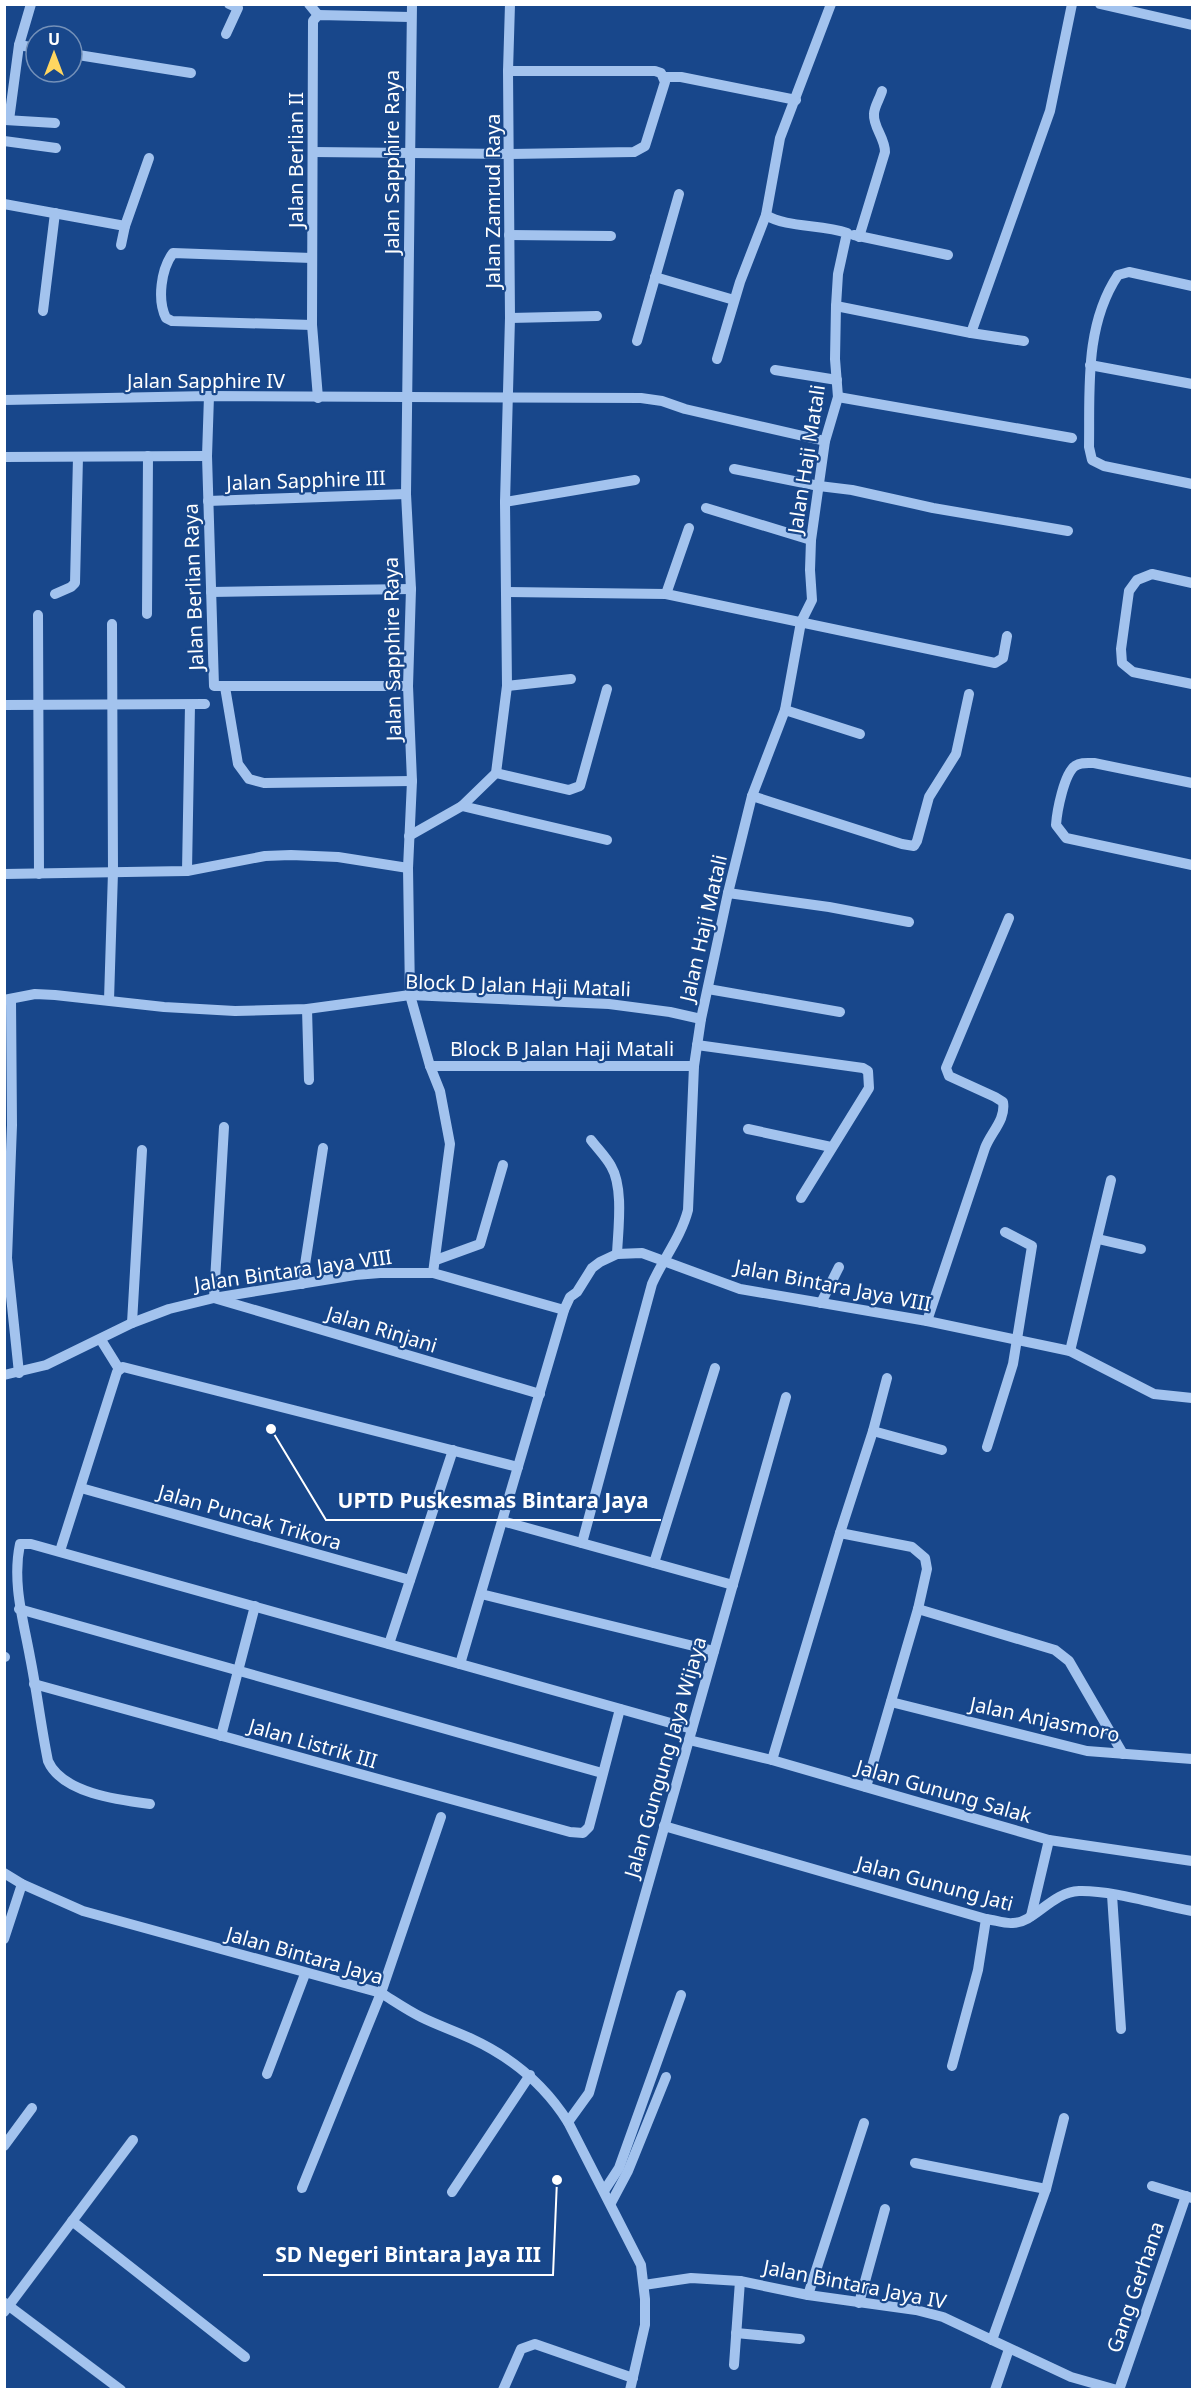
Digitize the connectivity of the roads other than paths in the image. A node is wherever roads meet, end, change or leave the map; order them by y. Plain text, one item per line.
1 (31, 4) edge
2 (229, 4) edge
3 (309, 4) edge
4 (412, 4) edge
5 (510, 4) edge
6 (831, 4) edge
7 (1072, 4) edge
8 (1100, 4) edge
9 (318, 15) junction
10 (410, 17) junction
11 (1192, 25) edge
12 (226, 34) dead end
13 (19, 45) junction
14 (24, 46) edge
15 (84, 56) edge
16 (508, 71) junction
17 (191, 73) dead end
18 (664, 76) junction
19 (882, 91) dead end
20 (796, 100) junction
21 (7, 120) edge
22 (55, 123) dead end
23 (4, 141) edge
24 (56, 148) dead end
25 (313, 152) junction
26 (409, 154) junction
27 (510, 154) junction
28 (149, 158) dead end
29 (679, 194) dead end
30 (4, 204) edge
31 (56, 213) junction
32 (766, 215) junction
33 (125, 226) junction
34 (848, 233) junction
35 (509, 235) junction
36 (611, 236) dead end
37 (859, 237) junction
38 (121, 245) dead end
39 (948, 255) dead end
40 (312, 258) junction
41 (656, 277) junction
42 (1192, 286) edge
43 (734, 300) junction
44 (836, 306) junction
45 (43, 311) dead end
46 (597, 316) dead end
47 (510, 318) junction
48 (312, 325) junction
49 (971, 333) junction
50 (637, 341) dead end
51 (1024, 341) dead end
52 (717, 359) dead end
53 (1090, 364) junction
54 (775, 370) dead end
55 (837, 380) junction
56 (1192, 384) edge
57 (209, 396) junction
58 (408, 397) junction
59 (509, 397) junction
60 (838, 397) junction
61 (318, 398) junction
62 (4, 400) edge
63 (1072, 438) dead end
64 (825, 441) junction
65 (148, 456) junction
66 (207, 456) junction
67 (4, 457) edge
68 (78, 457) junction
69 (734, 469) dead end
70 (636, 480) dead end
71 (1192, 484) edge
72 (819, 486) junction
73 (406, 494) junction
74 (208, 501) junction
75 (505, 502) junction
76 (706, 508) dead end
77 (689, 528) dead end
78 (1068, 531) dead end
79 (811, 540) junction
80 (1192, 583) edge
81 (411, 589) junction
82 (506, 591) junction
83 (211, 592) junction
84 (54, 594) dead end
85 (666, 594) junction
86 (147, 614) dead end
87 (39, 615) dead end
88 (801, 622) junction
89 (112, 624) dead end
90 (1008, 636) dead end
91 (571, 679) dead end
92 (1192, 684) edge
93 (408, 686) junction
94 (507, 686) junction
95 (225, 687) junction
96 (607, 688) dead end
97 (969, 694) dead end
98 (112, 704) junction
99 (206, 704) dead end
100 (4, 705) edge
101 (37, 705) junction
102 (190, 705) junction
103 (785, 710) junction
104 (861, 734) dead end
105 (496, 773) junction
106 (412, 781) junction
107 (1192, 783) edge
108 (752, 795) junction
109 (462, 806) junction
110 (409, 836) junction
111 (607, 840) dead end
112 (1192, 865) edge
113 (408, 868) junction
114 (187, 871) junction
115 (113, 872) junction
116 (4, 874) edge
117 (39, 874) junction
118 (728, 893) junction
119 (1009, 918) dead end
120 (909, 922) dead end
121 (708, 989) junction
122 (410, 995) junction
123 (8, 1000) edge
124 (109, 1000) junction
125 (307, 1009) junction
126 (840, 1012) dead end
127 (701, 1019) junction
128 (697, 1045) junction
129 (430, 1066) junction
130 (694, 1066) junction
131 (309, 1080) dead end
132 (8, 1125) edge
133 (224, 1127) dead end
134 (748, 1129) dead end
135 (591, 1140) dead end
136 (831, 1147) junction
137 (323, 1148) dead end
138 (142, 1150) dead end
139 (503, 1164) dead end
140 (1111, 1180) dead end
141 (801, 1198) dead end
142 (1005, 1232) dead end
143 (1098, 1239) junction
144 (1141, 1249) dead end
145 (617, 1254) junction
146 (436, 1260) junction
147 (662, 1262) junction
148 (839, 1267) dead end
149 (434, 1273) junction
150 (302, 1284) junction
151 (214, 1298) junction
152 (821, 1303) junction
153 (564, 1311) junction
154 (927, 1321) junction
155 (132, 1323) junction
156 (101, 1340) junction
157 (1016, 1341) junction
158 (1070, 1351) junction
159 (715, 1368) dead end
160 (119, 1369) junction
161 (19, 1373) junction
162 (4, 1375) edge
163 (886, 1378) dead end
164 (540, 1394) junction
165 (786, 1397) dead end
166 (1192, 1398) edge
167 (873, 1431) junction
168 (987, 1447) dead end
169 (453, 1450) junction
170 (942, 1450) dead end
171 (518, 1467) junction
172 (81, 1488) junction
173 (502, 1521) junction
174 (840, 1533) junction
175 (582, 1543) junction
176 (60, 1551) junction
177 (654, 1563) junction
178 (410, 1580) junction
179 (733, 1585) junction
180 (481, 1594) junction
181 (255, 1606) junction
182 (20, 1609) junction
183 (918, 1609) junction
184 (389, 1644) junction
185 (714, 1651) junction
186 (460, 1664) junction
187 (240, 1671) junction
188 (34, 1684) junction
189 (891, 1702) junction
190 (620, 1709) junction
191 (690, 1734) junction
192 (221, 1736) junction
193 (1123, 1754) junction
194 (1192, 1759) edge
195 (772, 1760) junction
196 (602, 1773) junction
197 (866, 1787) junction
198 (150, 1804) dead end
199 (441, 1817) dead end
200 (664, 1826) junction
201 (1049, 1840) junction
202 (1192, 1861) edge
203 (4, 1873) edge
204 (22, 1884) junction
205 (1112, 1895) junction
206 (1192, 1911) edge
207 (1031, 1916) junction
208 (986, 1919) junction
209 (4, 1939) edge
210 (305, 1974) junction
211 (381, 1993) junction
212 (681, 1995) dead end
213 (1121, 2029) dead end
214 (952, 2066) dead end
215 (267, 2074) dead end
216 (530, 2074) junction
217 (666, 2077) dead end
218 (32, 2108) dead end
219 (1064, 2118) dead end
220 (568, 2122) junction
221 (864, 2122) dead end
222 (133, 2140) dead end
223 (4, 2146) edge
224 (915, 2163) dead end
225 (623, 2170) junction
226 (1152, 2186) dead end
227 (302, 2188) dead end
228 (1047, 2189) junction
229 (452, 2192) dead end
230 (604, 2192) junction
231 (1189, 2197) edge
232 (611, 2203) junction
233 (885, 2209) dead end
234 (72, 2221) junction
235 (740, 2281) junction
236 (644, 2285) junction
237 (808, 2295) junction
238 (859, 2303) junction
239 (6, 2307) edge
240 (736, 2333) junction
241 (800, 2339) dead end
242 (992, 2340) junction
243 (1009, 2349) junction
244 (245, 2357) dead end
245 (734, 2365) dead end
246 (632, 2384) edge
247 (121, 2390) edge
248 (503, 2390) edge
249 (995, 2390) edge
250 (1118, 2390) edge

1 - 13 street
2 - 12 street
3 - 9 street
4 - 10 street, Jalan Sapphire Raya
5 - 16 street, Jalan Zamrud Raya
6 - 20 street
7 - 49 street
8 - 11 street
9 - 10 street
9 - 25 street, Jalan Berlian II
10 - 26 street, Jalan Sapphire Raya
13 - 14 street
13 - 21 street
15 - 17 street
16 - 18 street
16 - 27 street, Jalan Zamrud Raya
18 - 20 street
18 - 27 street
19 - 37 street
20 - 32 street
21 - 22 street
23 - 24 street
25 - 26 street
25 - 40 street, Jalan Berlian II
26 - 27 street
26 - 58 street, Jalan Sapphire Raya
27 - 35 street, Jalan Zamrud Raya
28 - 33 street
29 - 41 street
30 - 31 street
31 - 33 street
31 - 45 street
32 - 34 street
32 - 43 street
33 - 38 street
34 - 37 street
34 - 44 street, Jalan Haji Matali
35 - 36 street
35 - 47 street, Jalan Zamrud Raya
37 - 39 street
40 - 48 street, Jalan Berlian II
40 - 48 street
41 - 43 street
41 - 50 street
42 - 53 street
43 - 52 street
44 - 49 street
44 - 55 street, Jalan Haji Matali
46 - 47 street
47 - 59 street, Jalan Zamrud Raya
48 - 61 street, Jalan Berlian II
49 - 51 street
53 - 56 street
53 - 71 street
54 - 55 street
55 - 60 street, Jalan Haji Matali
57 - 61 street, Jalan Sapphire IV
57 - 62 street, Jalan Sapphire IV
57 - 66 street, Jalan Berlian Raya
58 - 59 street, Jalan Sapphire IV
58 - 61 street, Jalan Sapphire IV
58 - 73 street, Jalan Sapphire Raya
59 - 64 street, Jalan Sapphire IV
59 - 75 street, Jalan Zamrud Raya
60 - 63 street
60 - 64 street, Jalan Haji Matali
64 - 72 street, Jalan Haji Matali
65 - 66 street
65 - 68 street
65 - 86 street
66 - 74 street, Jalan Berlian Raya
67 - 68 street
68 - 84 street
69 - 72 street
70 - 75 street
72 - 78 street
72 - 79 street, Jalan Haji Matali
73 - 74 street, Jalan Sapphire III
73 - 81 street, Jalan Sapphire Raya
74 - 83 street, Jalan Berlian Raya
75 - 82 street, Jalan Zamrud Raya
76 - 79 street
77 - 85 street
79 - 88 street, Jalan Haji Matali
80 - 92 street
81 - 83 street
81 - 93 street, Jalan Sapphire Raya
82 - 85 street
82 - 94 street, Jalan Zamrud Raya
83 - 95 street, Jalan Berlian Raya
85 - 88 street
87 - 101 street
88 - 90 street
88 - 103 street, Jalan Haji Matali
89 - 98 street
91 - 94 street
93 - 95 street
93 - 106 street, Jalan Sapphire Raya
94 - 105 street, Jalan Zamrud Raya
95 - 106 street, Jalan Berlian Raya
96 - 105 street
97 - 108 street
98 - 101 street
98 - 102 street
98 - 115 street
99 - 102 street
100 - 101 street
101 - 117 street
102 - 114 street
103 - 104 street
103 - 108 street, Jalan Haji Matali
105 - 109 street
106 - 110 street, Jalan Sapphire Raya
107 - 112 street
108 - 118 street, Jalan Haji Matali
109 - 110 street
109 - 111 street
110 - 113 street, Jalan Sapphire Raya
113 - 114 street
113 - 122 street, Jalan Sapphire Raya
114 - 115 street
115 - 117 street
115 - 124 street
116 - 117 street
118 - 120 street
118 - 121 street, Jalan Haji Matali
119 - 154 street
121 - 126 street
121 - 127 street, Jalan Haji Matali
122 - 125 street, Block D Jalan Haji Matali
122 - 127 street, Block D Jalan Haji Matali
122 - 129 street, Jalan Sapphire Raya
123 - 124 street, Block D Jalan Haji Matali
123 - 132 street
124 - 125 street, Block D Jalan Haji Matali
125 - 131 street
127 - 128 street, Jalan Haji Matali
128 - 130 street, Jalan Haji Matali
128 - 136 street
129 - 130 street, Block B Jalan Haji Matali
129 - 146 street, Jalan Sapphire Raya
130 - 147 street, Jalan Haji Matali
132 - 161 street
133 - 151 street
134 - 136 street
135 - 145 street
136 - 141 street
137 - 150 street
138 - 155 street
139 - 146 street
140 - 143 street
142 - 157 street
143 - 144 street
143 - 158 street
145 - 147 street, Jalan Bintara Jaya VIII
145 - 153 street
146 - 149 street, Jalan Sapphire Raya
147 - 152 street, Jalan Bintara Jaya VIII
147 - 175 street, Jalan Haji Matali
148 - 152 street
149 - 150 street, Jalan Bintara Jaya VIII
149 - 153 street, Jalan Bintara Jaya VIII
150 - 151 street, Jalan Bintara Jaya VIII
151 - 155 street, Jalan Bintara Jaya VIII
151 - 164 street, Jalan Rinjani
152 - 154 street, Jalan Bintara Jaya VIII
153 - 164 street
154 - 157 street, Jalan Bintara Jaya VIII
155 - 156 street, Jalan Bintara Jaya VIII
156 - 160 street
156 - 161 street, Jalan Bintara Jaya VIII
157 - 158 street, Jalan Bintara Jaya VIII
157 - 168 street
158 - 166 street, Jalan Bintara Jaya VIII
159 - 177 street
160 - 169 street
160 - 172 street
161 - 162 street, Jalan Bintara Jaya VIII
163 - 167 street
164 - 171 street
165 - 179 street, Jalan Gungung Jaya Wijaya
167 - 170 street
167 - 174 street
169 - 171 street
169 - 178 street
171 - 173 street
172 - 176 street
172 - 178 street, Jalan Puncak Trikora
173 - 175 street
173 - 180 street
174 - 183 street
174 - 195 street
175 - 177 street
176 - 181 street, Jalan Gunung Salak
176 - 182 street, Jalan Gunung Salak
177 - 179 street
178 - 184 street
179 - 185 street, Jalan Gungung Jaya Wijaya
180 - 185 street
180 - 186 street
181 - 184 street, Jalan Gunung Salak
181 - 187 street
182 - 187 street
182 - 188 street
183 - 189 street
183 - 193 street
184 - 186 street, Jalan Gunung Salak
185 - 191 street, Jalan Gungung Jaya Wijaya
186 - 190 street, Jalan Gunung Salak
187 - 192 street
187 - 196 street
188 - 192 street, Jalan Listrik III
188 - 198 street
189 - 193 street, Jalan Anjasmoro
189 - 197 street
190 - 191 street, Jalan Gunung Salak
190 - 196 street
191 - 195 street, Jalan Gunung Salak
191 - 200 street, Jalan Gungung Jaya Wijaya
192 - 196 street, Jalan Listrik III
193 - 194 street, Jalan Anjasmoro
195 - 197 street, Jalan Gunung Salak
197 - 201 street, Jalan Gunung Salak
199 - 211 street
200 - 208 street, Jalan Gunung Jati
200 - 220 street, Jalan Gungung Jaya Wijaya
201 - 202 street, Jalan Gunung Salak
201 - 207 street
203 - 204 street, Jalan Bintara Jaya
204 - 209 street
204 - 210 street, Jalan Bintara Jaya
205 - 206 street, Jalan Gunung Jati
205 - 207 street, Jalan Gunung Jati
205 - 213 street
207 - 208 street, Jalan Gunung Jati
208 - 214 street
210 - 211 street, Jalan Bintara Jaya
210 - 215 street
211 - 216 street, Jalan Bintara Jaya
211 - 227 street
212 - 225 street
216 - 220 street, Jalan Bintara Jaya
216 - 229 street
217 - 225 street
218 - 223 street
219 - 228 street
220 - 230 street, Jalan Bintara Jaya
221 - 237 street
222 - 234 street
224 - 228 street
225 - 230 street
225 - 232 street
226 - 231 street
228 - 242 street
230 - 232 street, Jalan Bintara Jaya
231 - 250 street, Gang Gerhana
232 - 236 street, Jalan Bintara Jaya
233 - 238 street
234 - 239 street
234 - 244 street
235 - 236 street, Jalan Bintara Jaya IV
235 - 237 street, Jalan Bintara Jaya IV
235 - 240 street
236 - 246 street, Jalan Bintara Jaya
237 - 238 street, Jalan Bintara Jaya IV
238 - 242 street, Jalan Bintara Jaya IV
239 - 247 street
240 - 241 street
240 - 245 street
242 - 243 street, Jalan Bintara Jaya IV
243 - 249 street
243 - 250 street, Jalan Bintara Jaya IV
246 - 248 street

